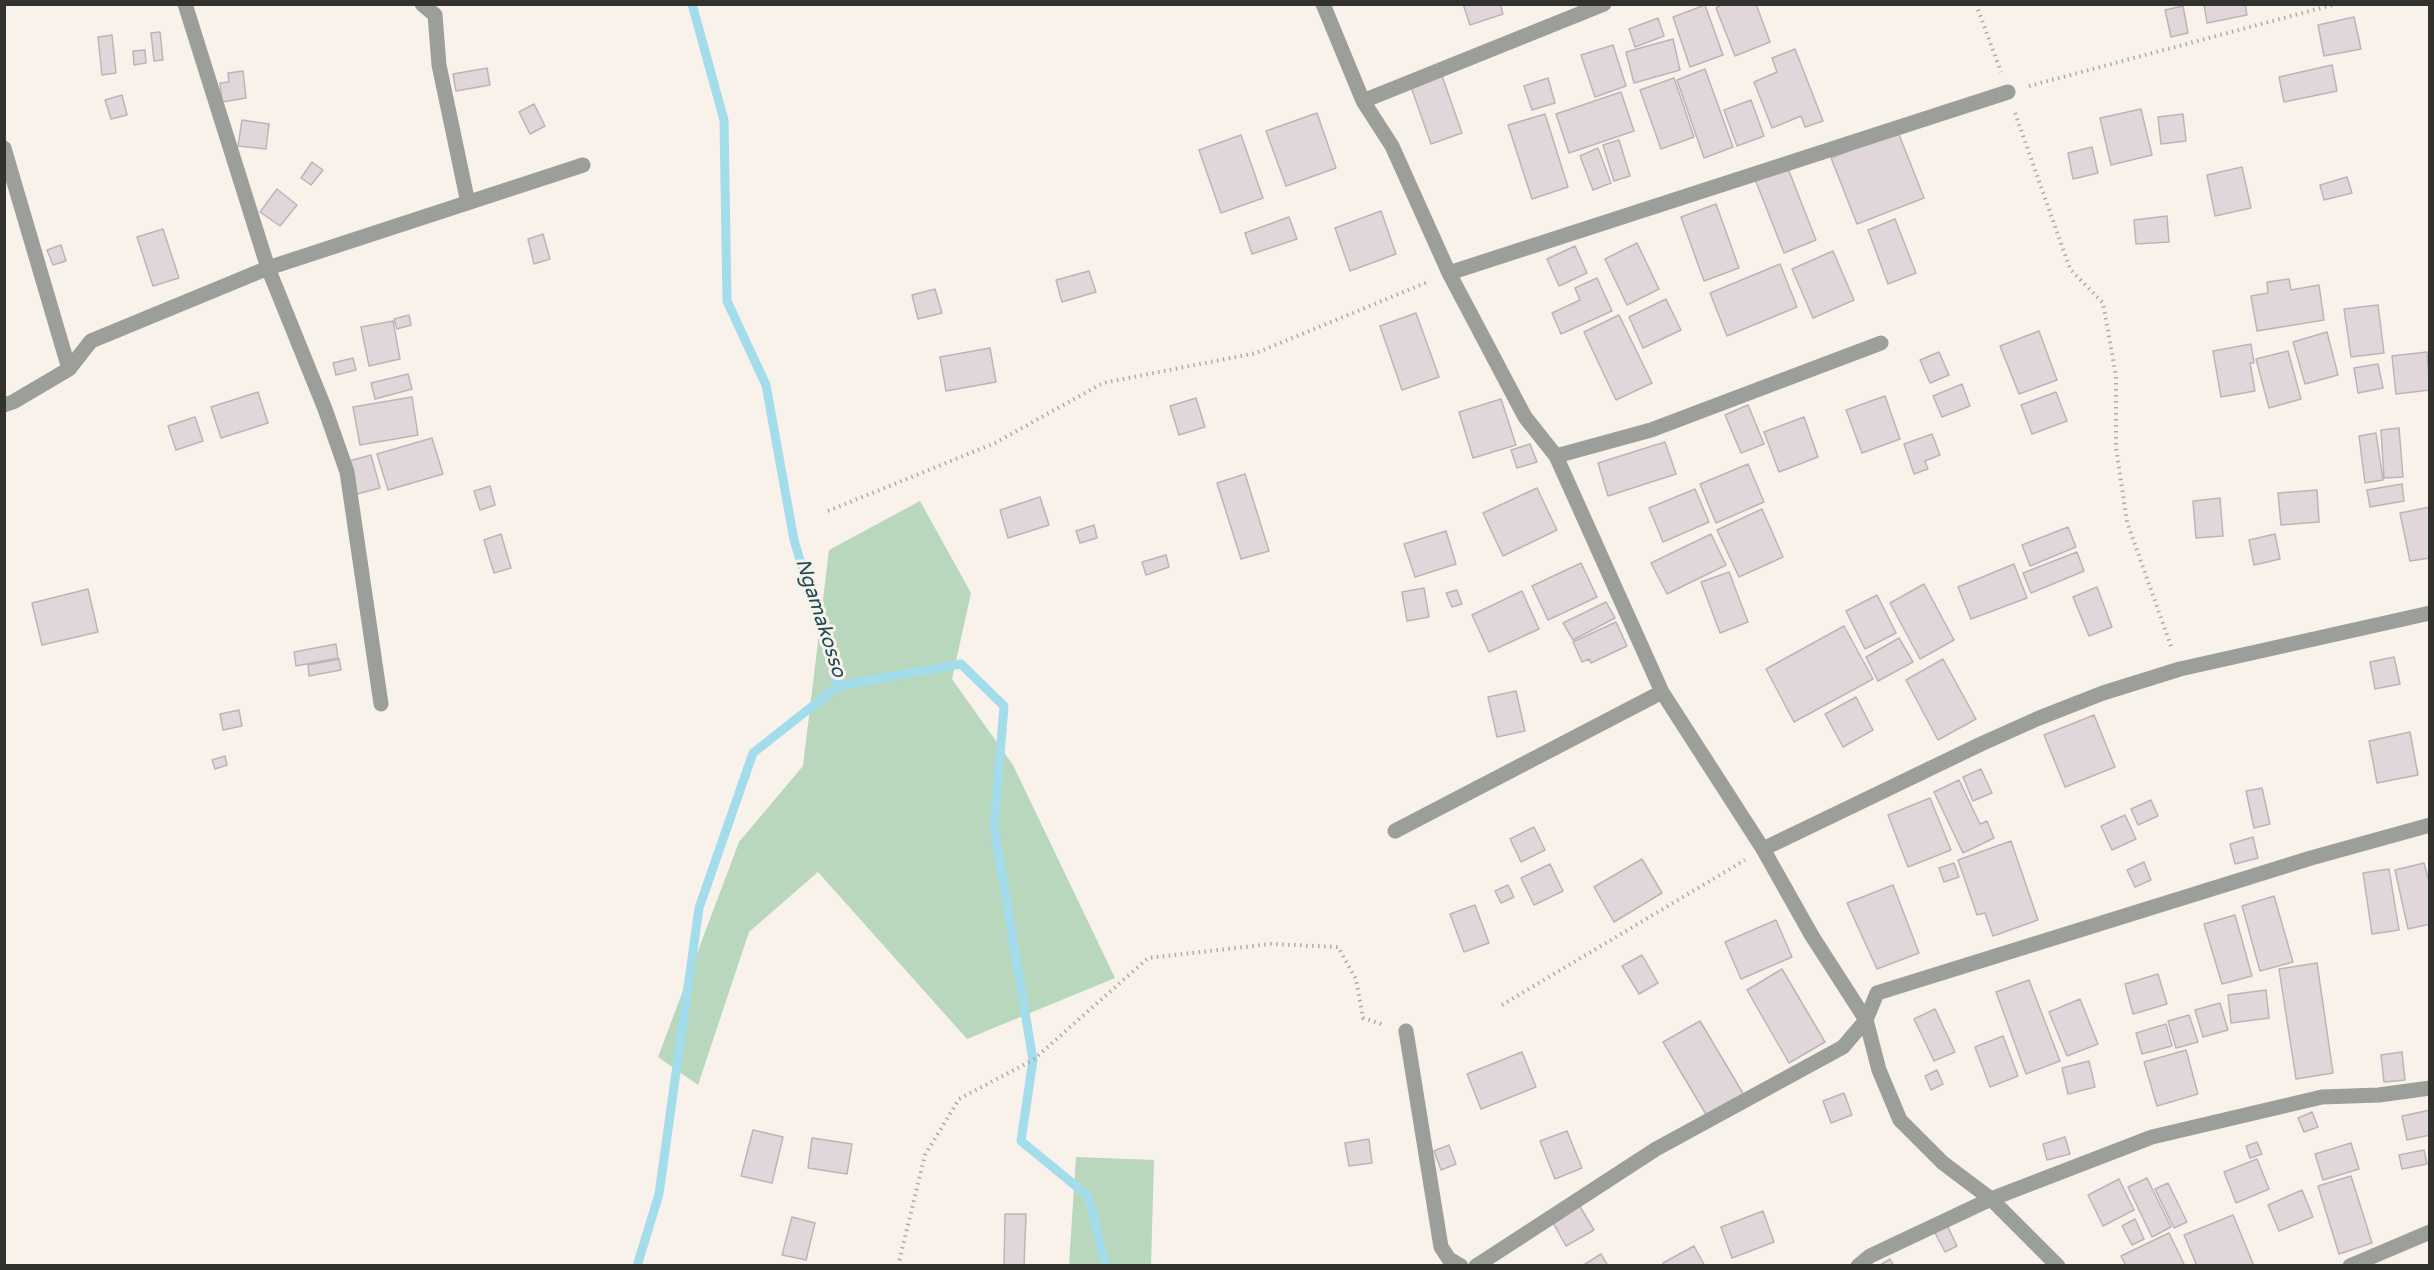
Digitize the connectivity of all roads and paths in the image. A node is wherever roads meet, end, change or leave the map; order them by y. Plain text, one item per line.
1 (184, 4) edge
2 (422, 4) edge
3 (1323, 4) edge
4 (1604, 4) edge
5 (1976, 4) edge
6 (2336, 4) edge
7 (2008, 92) junction
8 (1363, 101) junction
9 (4, 148) edge
10 (583, 165) dead end
11 (468, 203) junction
12 (268, 268) junction
13 (1449, 273) junction
14 (1881, 343) dead end
15 (69, 369) junction
16 (4, 405) edge
17 (1556, 456) junction
18 (828, 511) dead end
19 (2430, 613) edge
20 (2180, 669) junction
21 (1662, 692) junction
22 (381, 704) dead end
23 (2430, 825) edge
24 (1395, 831) dead end
25 (1763, 849) junction
26 (1502, 1005) dead end
27 (1866, 1020) junction
28 (1406, 1031) joint
29 (2430, 1088) edge
30 (1991, 1199) junction
31 (2430, 1232) edge
32 (898, 1266) edge
33 (1461, 1266) edge
34 (1476, 1266) edge
35 (1858, 1266) edge
36 (2058, 1266) edge
37 (2350, 1266) edge

1 - 12 street
2 - 11 street
3 - 8 street
4 - 8 street
5 - 7 path
6 - 7 path
7 - 13 street
7 - 20 path
8 - 13 street
9 - 15 street
10 - 11 street
11 - 12 street
12 - 15 street
12 - 22 street
13 - 17 street
13 - 18 path
14 - 17 street
15 - 16 street
17 - 21 street
19 - 20 street
20 - 25 street
21 - 24 street
21 - 25 street
23 - 27 street
25 - 26 path
25 - 27 street
27 - 30 street
27 - 34 street
28 - 32 path
28 - 33 street
29 - 30 street
30 - 35 street
30 - 36 street
31 - 37 street

